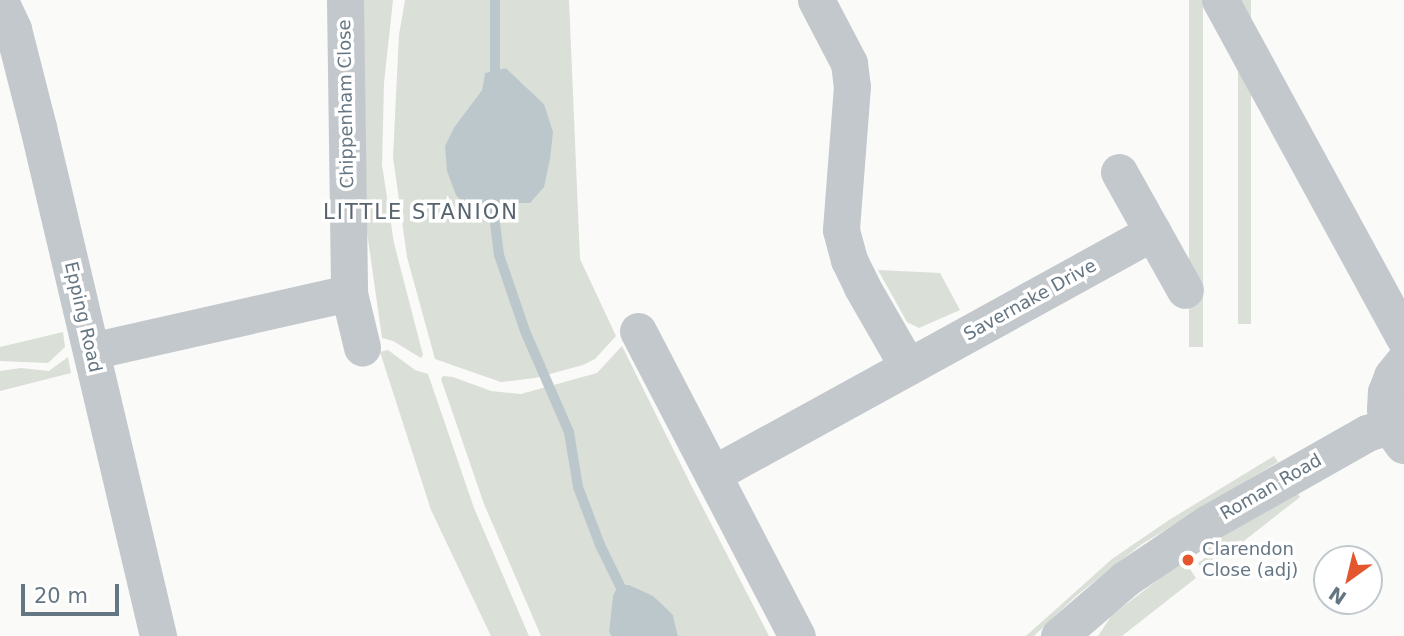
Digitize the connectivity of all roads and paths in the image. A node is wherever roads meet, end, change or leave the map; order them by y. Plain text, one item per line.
1 (345, 0) edge
2 (816, 0) edge
3 (1220, 0) edge
4 (0, 1) edge
5 (1119, 172) dead end
6 (1153, 232) junction
7 (1185, 290) dead end
8 (349, 293) junction
9 (638, 331) dead end
10 (1404, 337) edge
11 (362, 348) dead end
12 (91, 351) junction
13 (1404, 361) edge
14 (908, 367) junction
15 (1397, 436) edge
16 (713, 474) junction
17 (158, 636) edge
18 (797, 636) edge
19 (1059, 636) edge

1 - 8 street, Chippenham Close
2 - 14 street
3 - 10 street
4 - 12 street, Epping Road
5 - 6 street
6 - 7 street
6 - 14 street, Savernake Drive
8 - 11 street, Chippenham Close
8 - 12 street
9 - 16 street
12 - 17 street, Epping Road
13 - 15 street
14 - 16 street, Savernake Drive
15 - 19 street, Roman Road
16 - 18 street

